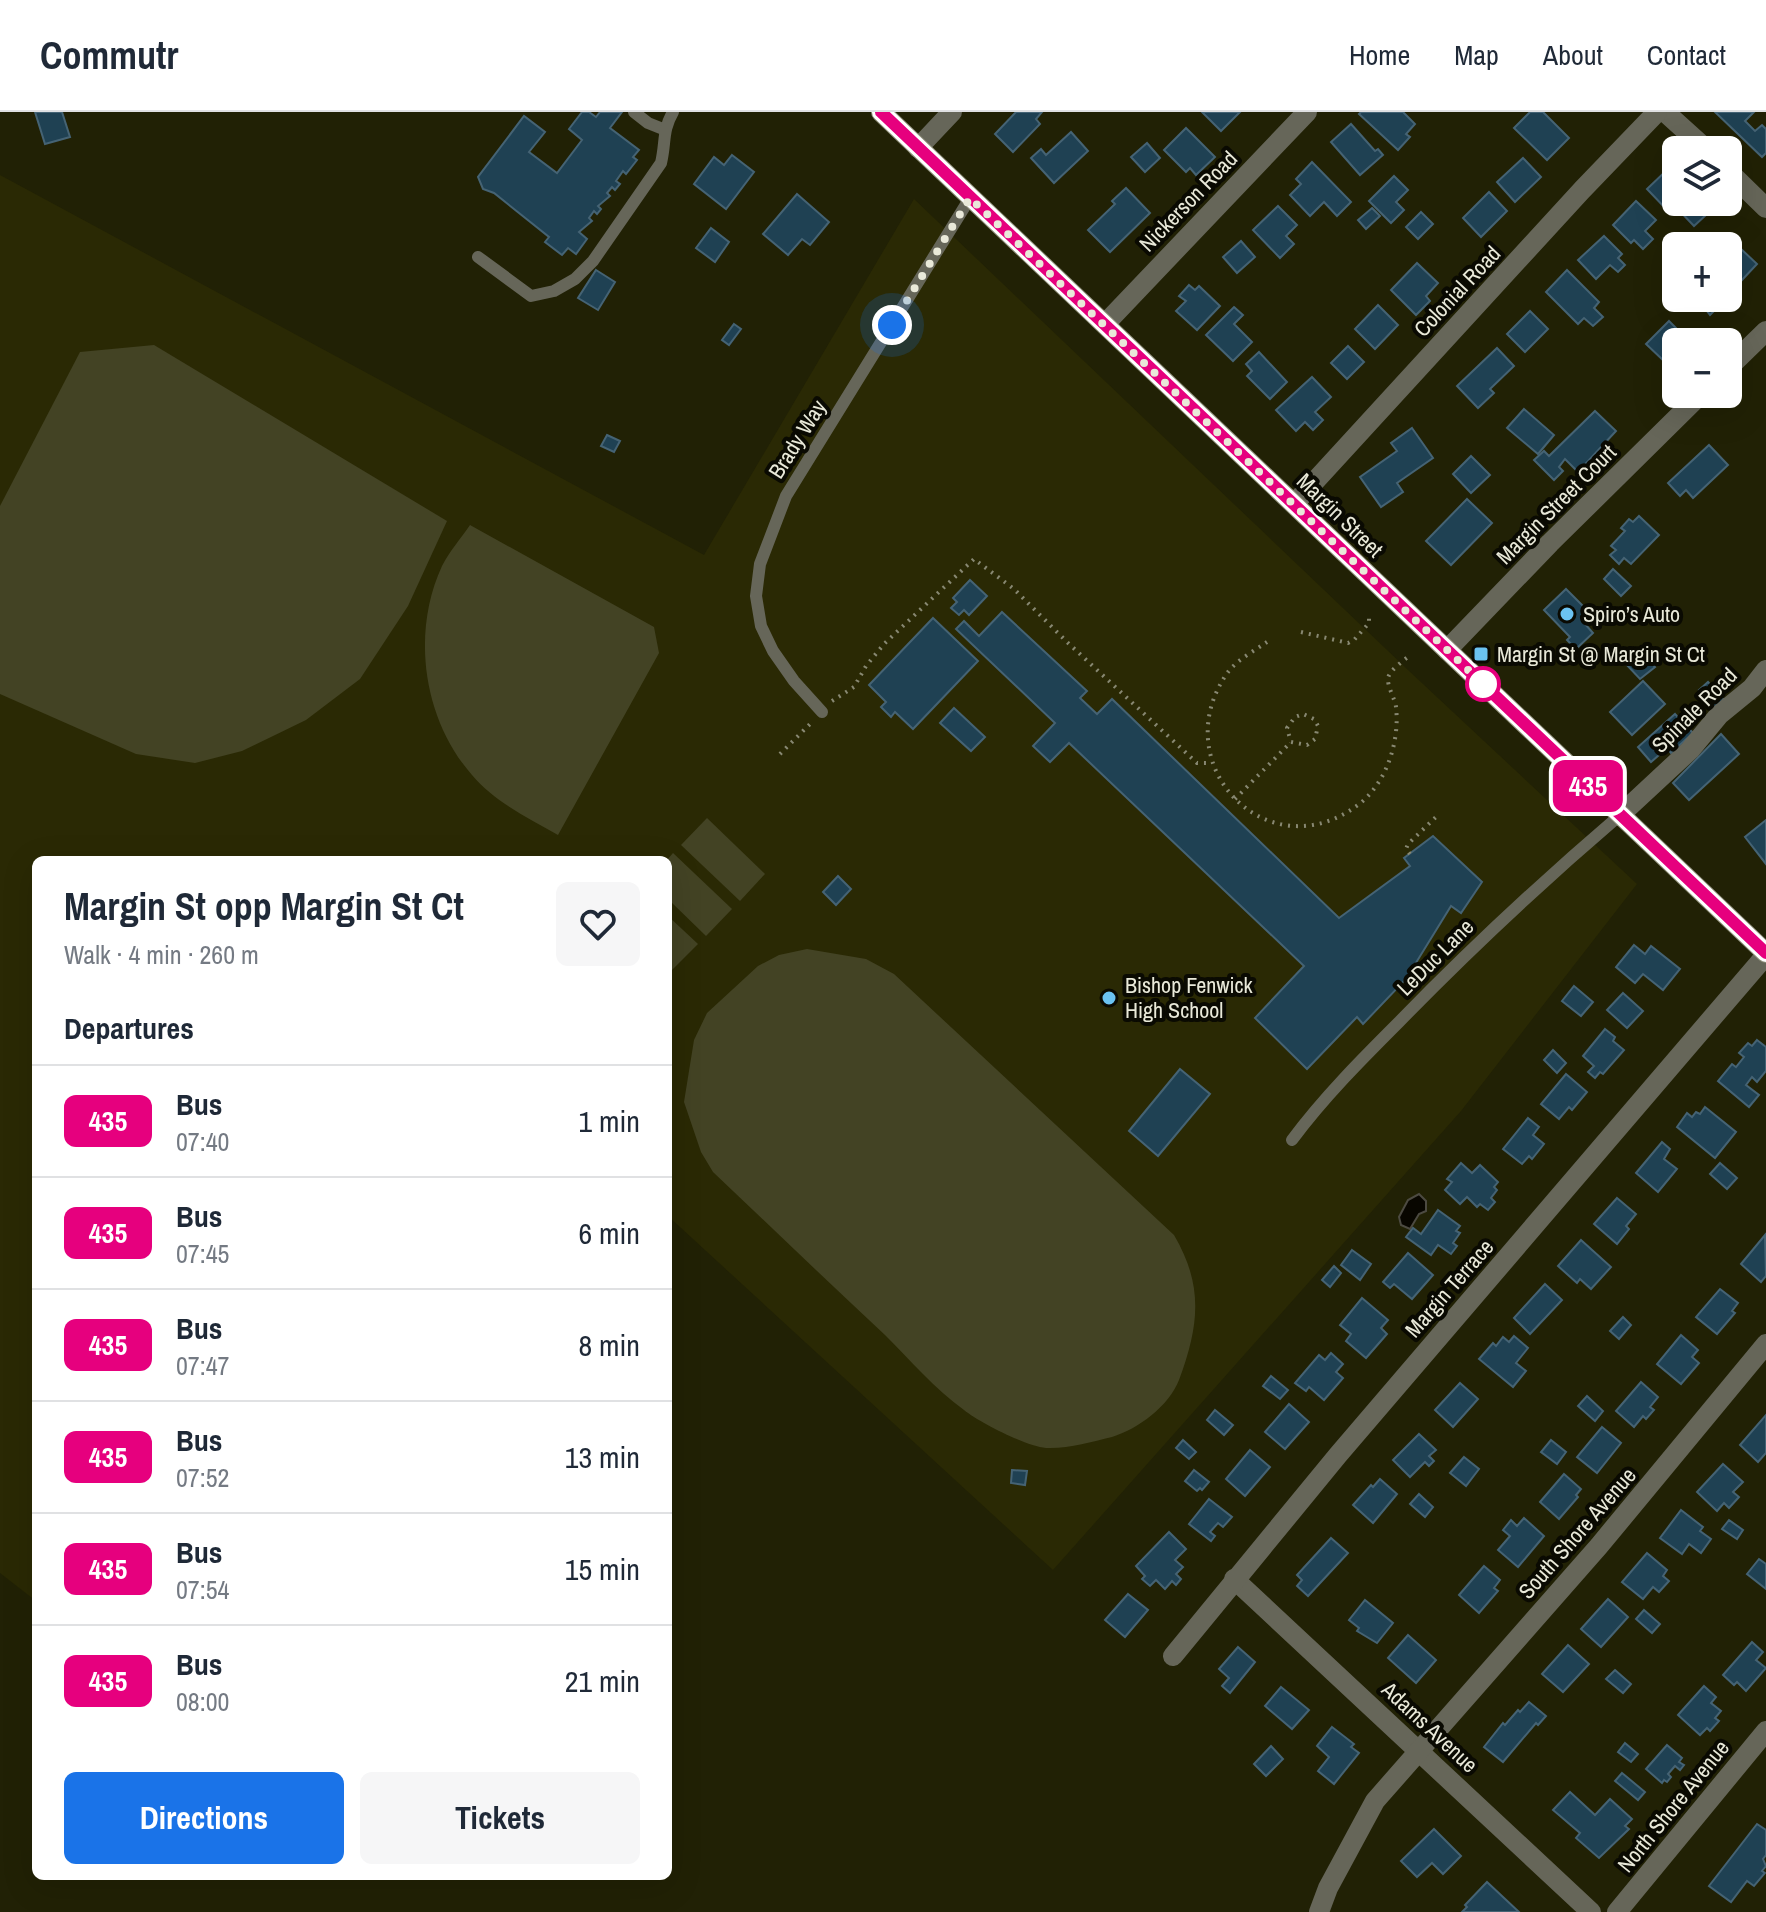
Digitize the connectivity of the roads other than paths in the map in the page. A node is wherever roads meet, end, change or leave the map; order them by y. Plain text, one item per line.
1 (634, 112) edge
2 (673, 112) edge
3 (881, 112) edge
4 (952, 112) edge
5 (1307, 112) edge
6 (1657, 112) edge
7 (1665, 112) edge
8 (663, 129) junction
9 (1692, 136) edge
10 (918, 148) junction
11 (1742, 185) edge
12 (970, 198) junction
13 (1766, 208) edge
14 (478, 257) dead end
15 (1105, 324) junction
16 (1766, 331) edge
17 (1742, 354) edge
18 (1687, 408) edge
19 (1294, 504) junction
20 (1447, 650) junction
21 (1766, 670) edge
22 (822, 712) road end
23 (1619, 816) junction
24 (1766, 954) edge
25 (1292, 1140) dead end
26 (1766, 1344) edge
27 (1234, 1579) junction
28 (1173, 1656) dead end
29 (1766, 1731) edge
30 (1420, 1750) junction
31 (1319, 1912) edge
32 (1591, 1912) edge
33 (1617, 1912) edge

1 - 8 lane
2 - 8 lane
3 - 10 main road, Margin Street
4 - 10 street
5 - 15 street, Nickerson Road
6 - 19 street, Colonial Road
7 - 9 street
8 - 14 lane
10 - 12 main road, Margin Street
11 - 13 street
12 - 15 main road, Margin Street
12 - 22 lane, Brady Way
15 - 19 main road, Margin Street
16 - 17 street
18 - 20 street, Margin Street Court
19 - 20 main road, Margin Street
20 - 23 main road, Margin Street
21 - 23 street, Spinale Road
23 - 24 main road, Margin Street
23 - 25 lane, LeDuc Lane
24 - 27 street, Margin Terrace
26 - 30 street, South Shore Avenue
27 - 28 street, Margin Terrace
27 - 30 street, Adams Avenue
29 - 33 street, North Shore Avenue
30 - 31 street, South Shore Avenue
30 - 32 street, Adams Avenue

